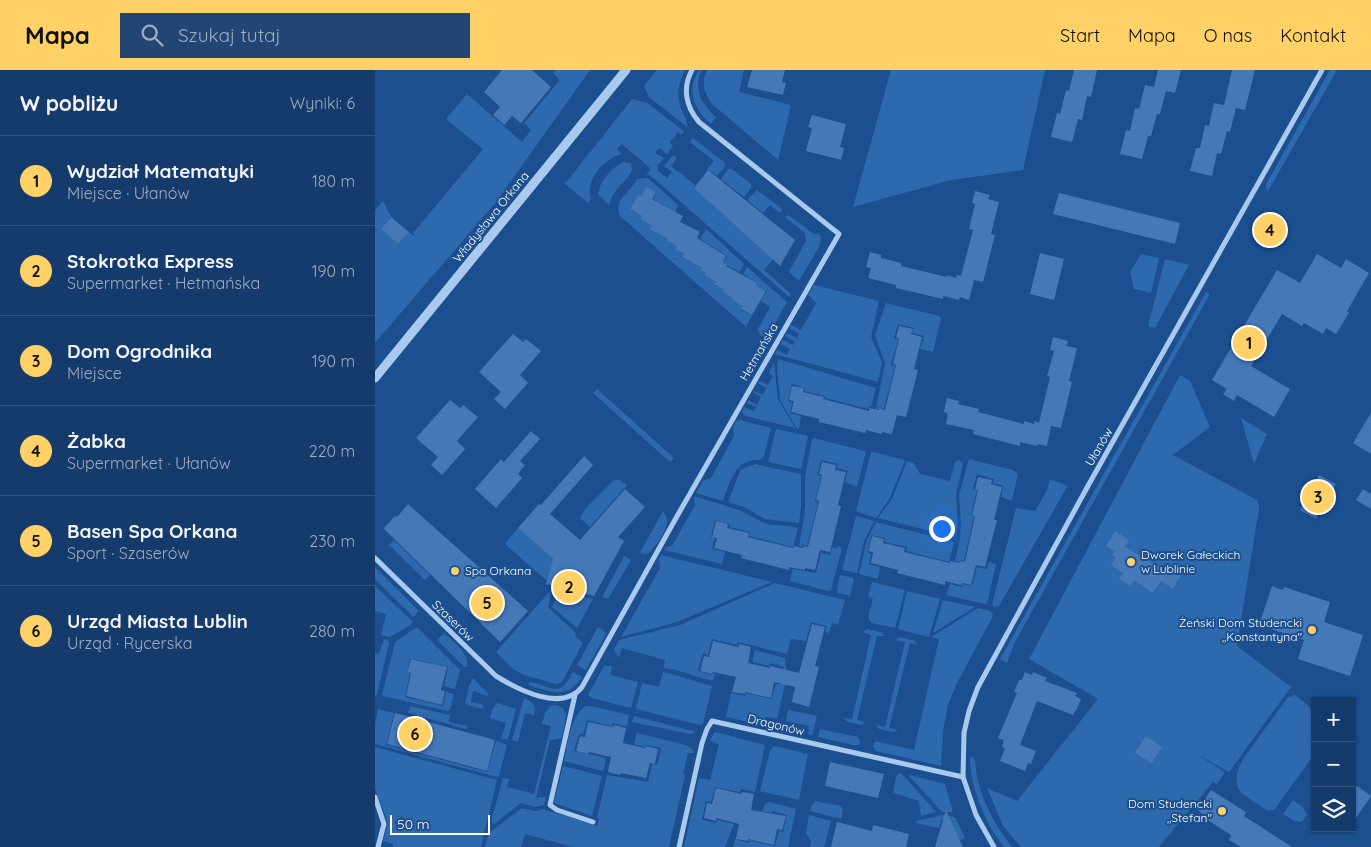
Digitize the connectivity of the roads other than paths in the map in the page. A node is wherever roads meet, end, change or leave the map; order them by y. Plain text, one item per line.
1 (626, 70) edge
2 (692, 70) edge
3 (1322, 70) edge
4 (375, 378) edge
5 (375, 558) edge
6 (575, 694) junction
7 (963, 777) junction
8 (375, 797) edge
9 (593, 822) dead end
10 (378, 847) edge
11 (679, 847) edge
12 (994, 847) edge

1 - 4 street, Władysława Orkana
2 - 6 street, Hetmańska
3 - 7 street, Ułanów
5 - 6 street, Szaserów
6 - 9 street
7 - 11 street, Dragonów
7 - 12 street, Ułanów
8 - 10 street

